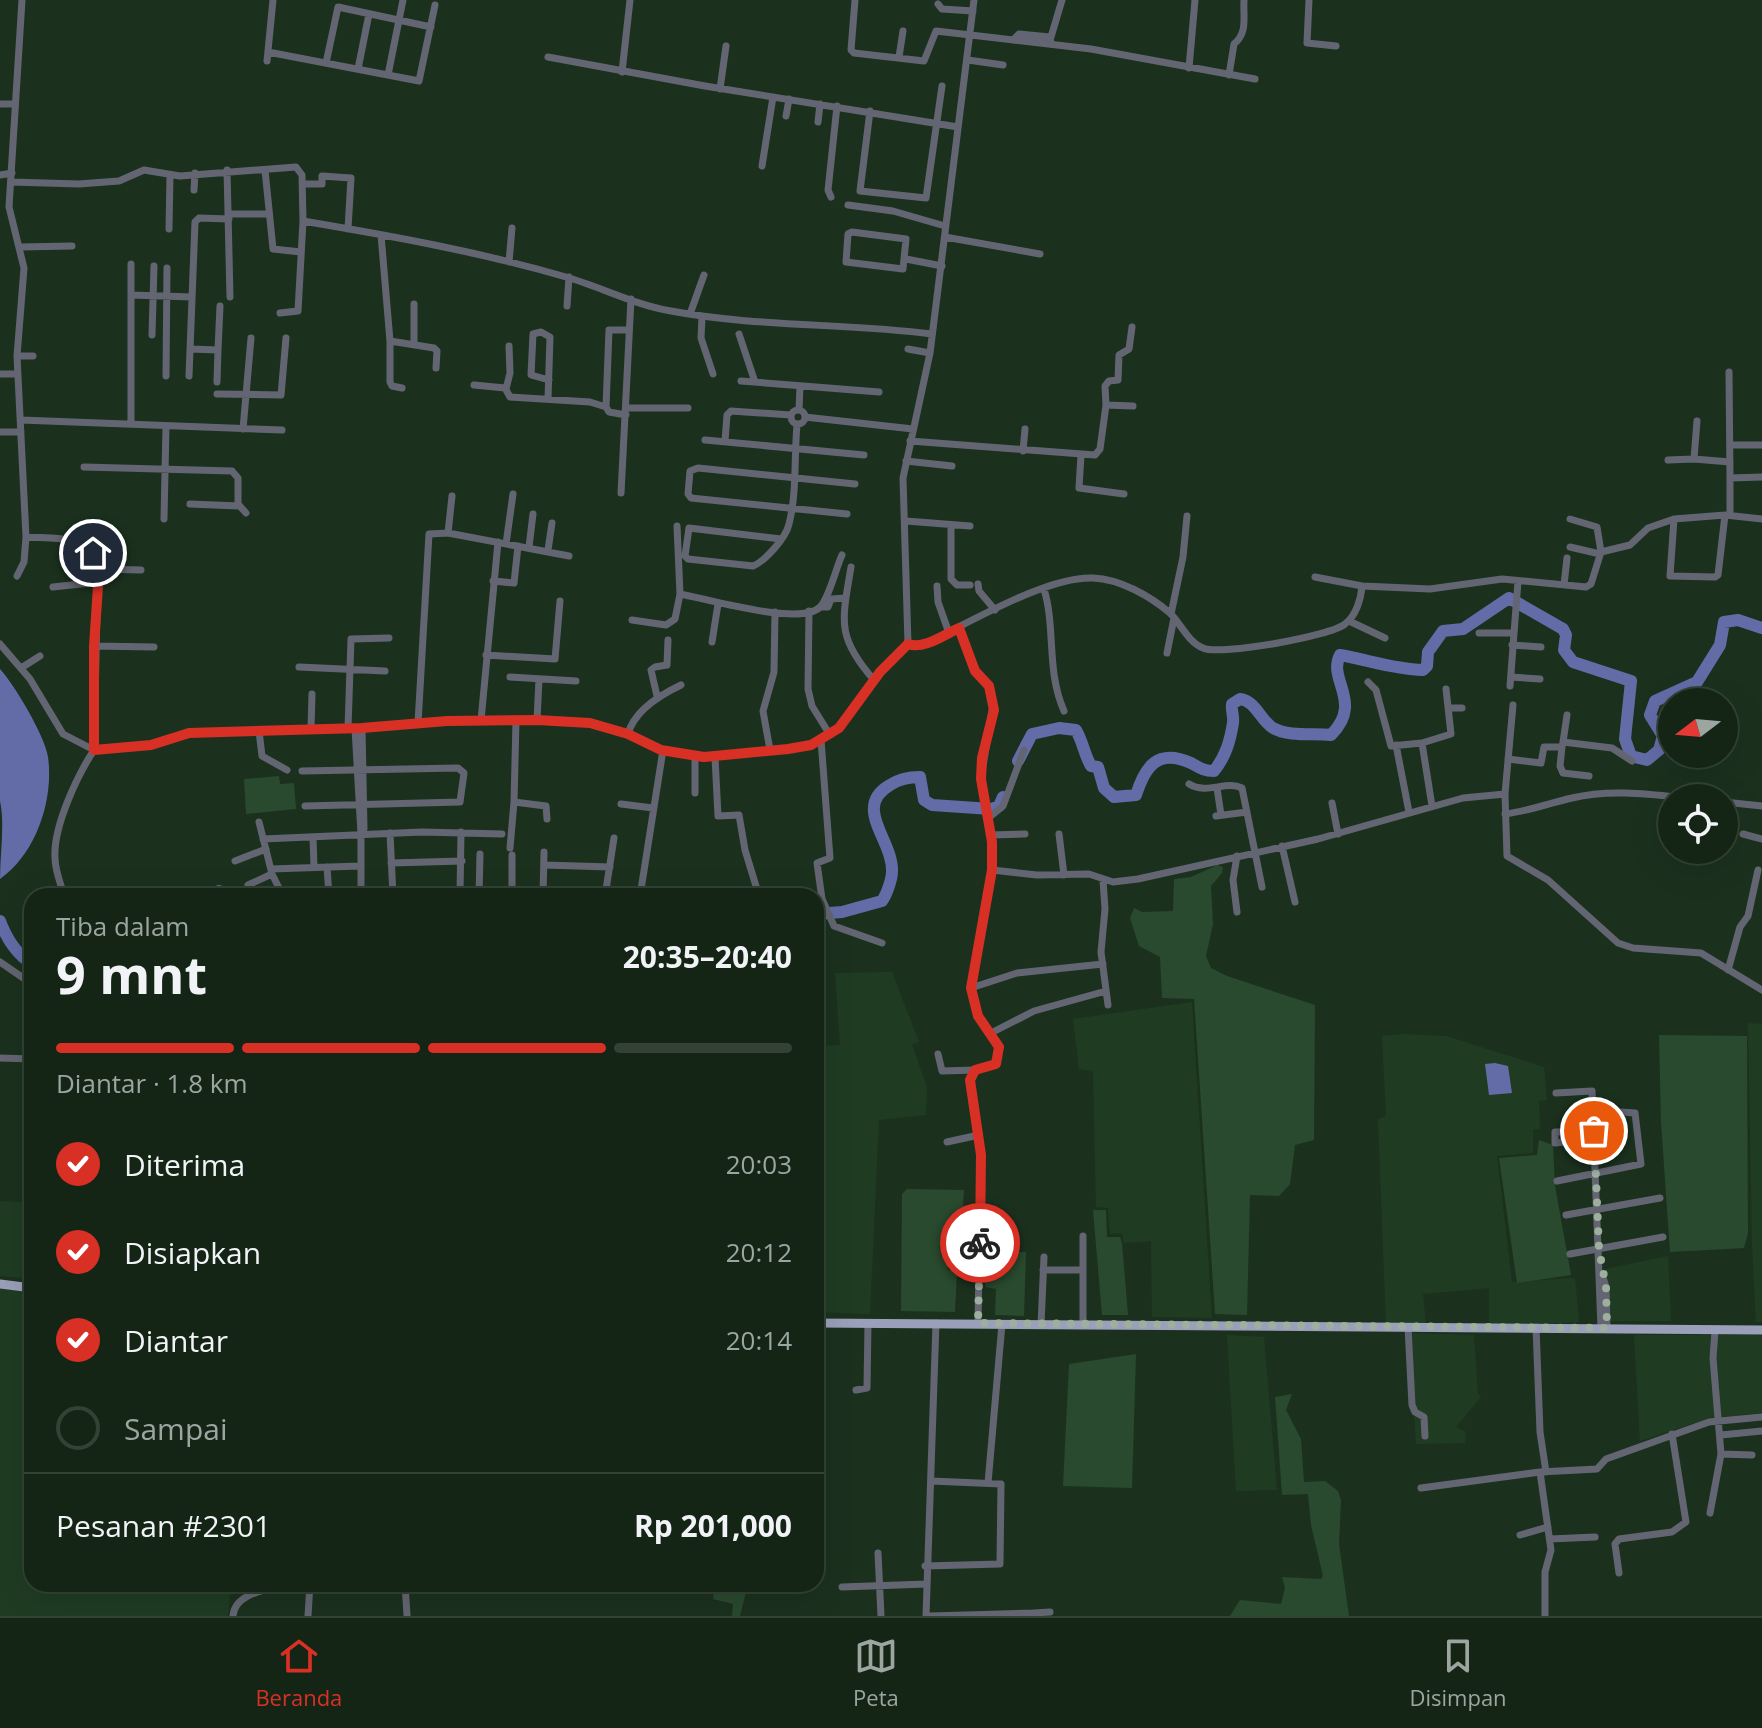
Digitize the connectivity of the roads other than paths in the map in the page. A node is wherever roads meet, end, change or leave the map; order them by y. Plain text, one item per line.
1 (22, 0) edge
2 (273, 0) edge
3 (403, 0) edge
4 (630, 0) edge
5 (855, 0) edge
6 (974, 0) edge
7 (1062, 0) edge
8 (1195, 0) edge
9 (1244, 0) edge
10 (1309, 0) edge
11 (938, 4) dead end
12 (435, 5) dead end
13 (973, 11) junction
14 (369, 14) junction
15 (399, 20) junction
16 (431, 27) junction
17 (903, 31) dead end
18 (970, 36) junction
19 (1051, 41) junction
20 (726, 46) dead end
21 (1336, 46) dead end
22 (548, 57) dead end
23 (899, 57) junction
24 (968, 60) junction
25 (326, 63) junction
26 (1003, 65) dead end
27 (1189, 68) junction
28 (358, 69) junction
29 (622, 72) junction
30 (388, 75) junction
31 (1229, 75) junction
32 (1255, 79) dead end
33 (942, 86) dead end
34 (720, 89) junction
35 (773, 97) junction
36 (789, 99) junction
37 (0, 104) edge
38 (15, 104) junction
39 (820, 104) junction
40 (837, 106) junction
41 (870, 111) junction
42 (786, 116) dead end
43 (818, 122) dead end
44 (938, 124) junction
45 (958, 127) junction
46 (762, 166) dead end
47 (227, 170) junction
48 (265, 170) junction
49 (195, 173) junction
50 (0, 175) edge
51 (170, 175) junction
52 (12, 178) junction
53 (303, 184) junction
54 (194, 190) dead end
55 (831, 197) dead end
56 (848, 205) dead end
57 (269, 214) junction
58 (229, 216) junction
59 (303, 221) junction
60 (945, 226) junction
61 (512, 228) dead end
62 (169, 229) dead end
63 (348, 229) junction
64 (381, 235) junction
65 (945, 237) junction
66 (72, 246) dead end
67 (20, 247) junction
68 (301, 252) junction
69 (1040, 254) dead end
70 (909, 259) junction
71 (509, 262) junction
72 (131, 264) dead end
73 (154, 266) dead end
74 (942, 266) junction
75 (167, 268) dead end
76 (704, 275) dead end
77 (569, 277) junction
78 (131, 295) junction
79 (153, 296) junction
80 (167, 297) junction
81 (192, 297) junction
82 (230, 297) dead end
83 (631, 299) junction
84 (414, 304) dead end
85 (220, 306) dead end
86 (567, 306) dead end
87 (280, 313) dead end
88 (690, 314) junction
89 (702, 317) junction
90 (1132, 327) dead end
91 (629, 330) junction
92 (739, 334) dead end
93 (932, 334) junction
94 (152, 335) dead end
95 (251, 338) dead end
96 (286, 338) dead end
97 (390, 341) junction
98 (414, 344) junction
99 (509, 346) dead end
100 (190, 349) junction
101 (908, 349) dead end
102 (218, 350) junction
103 (930, 353) junction
104 (17, 356) junction
105 (33, 356) dead end
106 (436, 368) dead end
107 (1729, 372) dead end
108 (0, 374) edge
109 (18, 374) junction
110 (713, 374) dead end
111 (166, 376) dead end
112 (189, 376) dead end
113 (549, 380) junction
114 (741, 381) dead end
115 (217, 382) dead end
116 (755, 382) junction
117 (474, 385) dead end
118 (800, 386) junction
119 (402, 388) dead end
120 (506, 389) junction
121 (879, 392) dead end
122 (217, 394) dead end
123 (246, 394) junction
124 (548, 399) junction
125 (1106, 405) junction
126 (1133, 406) dead end
127 (606, 407) junction
128 (688, 408) dead end
129 (799, 410) junction
130 (626, 411) junction
131 (791, 415) junction
132 (805, 417) junction
133 (21, 420) junction
134 (1697, 421) dead end
135 (131, 424) junction
136 (797, 425) junction
137 (166, 426) junction
138 (243, 429) junction
139 (913, 429) junction
140 (1025, 429) dead end
141 (282, 430) dead end
142 (0, 432) edge
143 (21, 432) junction
144 (705, 440) dead end
145 (725, 441) junction
146 (910, 441) junction
147 (1731, 445) junction
148 (1762, 445) edge
149 (795, 449) junction
150 (1023, 451) junction
151 (864, 455) dead end
152 (1081, 455) junction
153 (1694, 459) junction
154 (1668, 460) dead end
155 (906, 461) junction
156 (1730, 462) junction
157 (952, 466) dead end
158 (84, 467) dead end
159 (165, 470) junction
160 (1762, 477) edge
161 (793, 478) junction
162 (1730, 478) junction
163 (855, 484) dead end
164 (621, 493) dead end
165 (513, 494) dead end
166 (1124, 494) dead end
167 (452, 496) dead end
168 (190, 504) dead end
169 (239, 506) junction
170 (790, 509) junction
171 (246, 513) dead end
172 (533, 514) dead end
173 (847, 514) dead end
174 (1728, 515) junction
175 (1187, 516) dead end
176 (164, 519) dead end
177 (1570, 519) dead end
178 (1674, 519) junction
179 (1762, 519) edge
180 (906, 521) junction
181 (552, 523) dead end
182 (951, 525) junction
183 (677, 526) dead end
184 (970, 526) dead end
185 (448, 533) junction
186 (26, 537) junction
187 (781, 539) junction
188 (502, 543) junction
189 (518, 546) junction
190 (529, 547) junction
191 (1570, 547) dead end
192 (548, 550) junction
193 (1601, 553) junction
194 (842, 555) dead end
195 (569, 556) dead end
196 (1567, 558) dead end
197 (851, 567) dead end
198 (99, 569) junction
199 (141, 570) dead end
200 (17, 576) dead end
201 (1315, 577) dead end
202 (493, 581) junction
203 (1518, 581) junction
204 (99, 582) junction
205 (1564, 585) junction
206 (937, 586) dead end
207 (1362, 586) junction
208 (53, 587) dead end
209 (1044, 589) junction
210 (680, 594) junction
211 (846, 598) junction
212 (560, 601) dead end
213 (718, 604) junction
214 (820, 607) junction
215 (995, 610) junction
216 (809, 611) junction
217 (775, 612) junction
218 (1172, 616) junction
219 (632, 620) dead end
220 (1349, 621) junction
221 (959, 628) junction
222 (949, 633) junction
223 (1479, 633) dead end
224 (1512, 633) junction
225 (389, 638) dead end
226 (1385, 638) dead end
227 (668, 640) dead end
228 (712, 642) dead end
229 (0, 644) edge
230 (908, 644) junction
231 (1512, 645) junction
232 (94, 646) junction
233 (154, 647) dead end
234 (1541, 647) dead end
235 (1167, 653) dead end
236 (486, 655) junction
237 (40, 656) dead end
238 (299, 667) dead end
239 (21, 668) junction
240 (350, 670) junction
241 (385, 671) dead end
242 (510, 677) dead end
243 (539, 679) junction
244 (1540, 679) dead end
245 (874, 680) junction
246 (576, 681) dead end
247 (1368, 682) dead end
248 (681, 685) dead end
249 (1446, 689) dead end
250 (312, 694) dead end
251 (657, 696) junction
252 (1513, 705) dead end
253 (1448, 708) junction
254 (1462, 708) dead end
255 (1064, 711) dead end
256 (1567, 715) dead end
257 (481, 720) junction
258 (537, 720) junction
259 (516, 721) junction
260 (418, 723) junction
261 (355, 728) junction
262 (311, 729) junction
263 (259, 731) junction
264 (628, 734) junction
265 (830, 735) junction
266 (821, 740) junction
267 (1422, 743) junction
268 (1562, 744) junction
269 (1396, 745) junction
270 (94, 750) junction
271 (663, 750) junction
272 (770, 750) junction
273 (1024, 750) dead end
274 (695, 756) junction
275 (715, 757) junction
276 (1508, 759) junction
277 (1632, 761) dead end
278 (287, 770) dead end
279 (360, 770) junction
280 (302, 771) dead end
281 (1589, 776) dead end
282 (1189, 784) dead end
283 (1217, 788) junction
284 (695, 793) dead end
285 (1505, 794) junction
286 (1658, 796) edge
287 (514, 802) junction
288 (1332, 803) dead end
289 (1738, 803) edge
290 (621, 804) dead end
291 (305, 806) dead end
292 (1432, 806) junction
293 (1762, 806) edge
294 (360, 807) junction
295 (653, 808) junction
296 (1247, 812) junction
297 (1409, 812) junction
298 (1505, 814) junction
299 (987, 817) junction
300 (547, 819) dead end
301 (259, 822) dead end
302 (461, 832) junction
303 (390, 833) junction
304 (361, 834) junction
305 (502, 834) dead end
306 (1025, 834) dead end
307 (1059, 834) dead end
308 (1338, 834) junction
309 (1743, 834) dead end
310 (990, 835) junction
311 (313, 837) junction
312 (614, 838) dead end
313 (263, 839) junction
314 (1762, 839) edge
315 (1282, 846) junction
316 (266, 849) junction
317 (544, 852) dead end
318 (1255, 852) junction
319 (480, 854) dead end
320 (1237, 856) junction
321 (235, 861) dead end
322 (462, 861) junction
323 (391, 863) junction
324 (544, 865) junction
325 (360, 866) junction
326 (314, 867) junction
327 (327, 867) junction
328 (610, 867) junction
329 (992, 870) junction
330 (1758, 870) dead end
331 (272, 872) junction
332 (1064, 875) junction
333 (1103, 880) junction
334 (1262, 887) dead end
335 (62, 888) edge
336 (249, 888) edge
337 (279, 888) edge
338 (328, 888) edge
339 (361, 888) edge
340 (393, 888) edge
341 (460, 888) edge
342 (479, 888) edge
343 (512, 888) edge
344 (543, 888) edge
345 (606, 888) edge
346 (641, 888) edge
347 (757, 888) edge
348 (821, 888) edge
349 (1295, 902) dead end
350 (824, 903) edge
351 (1237, 912) dead end
352 (882, 943) dead end
353 (0, 962) edge
354 (1103, 964) junction
355 (1728, 970) junction
356 (24, 978) edge
357 (971, 988) junction
358 (1762, 990) edge
359 (1106, 991) junction
360 (1108, 1005) dead end
361 (991, 1033) junction
362 (938, 1054) dead end
363 (0, 1058) edge
364 (24, 1059) edge
365 (975, 1070) junction
366 (1556, 1093) dead end
367 (1593, 1110) junction
368 (979, 1135) junction
369 (1594, 1135) junction
370 (947, 1142) dead end
371 (1596, 1174) junction
372 (1557, 1181) dead end
373 (1660, 1198) dead end
374 (1597, 1209) junction
375 (1566, 1215) dead end
376 (1083, 1236) dead end
377 (1663, 1237) dead end
378 (1599, 1249) junction
379 (1570, 1254) dead end
380 (1044, 1257) dead end
381 (1043, 1270) junction
382 (1082, 1270) junction
383 (0, 1284) edge
384 (24, 1287) edge
385 (824, 1323) edge
386 (868, 1323) junction
387 (936, 1323) junction
388 (978, 1323) junction
389 (1002, 1324) junction
390 (1041, 1325) junction
391 (1083, 1325) junction
392 (1408, 1327) junction
393 (1536, 1327) junction
394 (1604, 1328) junction
395 (1762, 1330) edge
396 (1715, 1331) junction
397 (856, 1390) dead end
398 (1762, 1417) edge
399 (1719, 1420) junction
400 (1762, 1431) edge
401 (1672, 1434) junction
402 (1721, 1435) junction
403 (1425, 1436) dead end
404 (1721, 1454) junction
405 (1752, 1455) dead end
406 (1543, 1472) junction
407 (931, 1481) junction
408 (988, 1483) junction
409 (1421, 1488) dead end
410 (1710, 1513) dead end
411 (1548, 1527) junction
412 (1520, 1535) dead end
413 (1595, 1537) dead end
414 (1550, 1539) junction
415 (878, 1553) dead end
416 (925, 1566) junction
417 (1619, 1573) dead end
418 (882, 1584) junction
419 (926, 1584) junction
420 (842, 1587) dead end
421 (263, 1592) edge
422 (310, 1592) edge
423 (406, 1592) edge
424 (1050, 1612) dead end
425 (1004, 1614) edge
426 (1034, 1614) edge
427 (407, 1615) edge
428 (233, 1616) edge
429 (308, 1616) edge
430 (881, 1616) edge
431 (928, 1616) edge
432 (1545, 1616) edge

1 - 38 street
2 - 25 street
3 - 15 street
4 - 29 street
5 - 23 street
6 - 13 street
7 - 19 street
8 - 27 street
9 - 31 street
10 - 21 street
11 - 13 street
12 - 16 street
13 - 18 street
14 - 15 street
14 - 25 street
14 - 28 street
15 - 16 street
15 - 30 street
16 - 30 street
17 - 23 street
18 - 19 street
18 - 23 street
18 - 24 street
19 - 27 street
20 - 34 street
22 - 29 street
24 - 26 street
24 - 45 street
25 - 28 street
27 - 31 street
28 - 30 street
29 - 34 street
31 - 32 street
33 - 44 street
34 - 35 street
35 - 36 street
35 - 46 street
36 - 39 street
36 - 42 street
37 - 38 street
38 - 52 street
39 - 40 street
39 - 43 street
40 - 41 street
40 - 55 street
41 - 44 street
41 - 44 street
44 - 45 street
45 - 60 street
47 - 48 street
47 - 49 street
47 - 58 street
48 - 53 street
48 - 57 street
49 - 51 street
49 - 54 street
50 - 52 street
51 - 52 street
51 - 62 street
52 - 67 street
53 - 59 street
53 - 63 street
56 - 60 street
57 - 58 street
57 - 68 street
58 - 81 street
58 - 82 street
59 - 63 street
59 - 68 street
60 - 65 street
61 - 71 street
63 - 64 street
64 - 71 street
64 - 97 street
65 - 69 street
65 - 74 street
66 - 67 street
67 - 104 street
68 - 87 street
70 - 70 street
70 - 74 street
71 - 77 street
72 - 78 street
73 - 79 street
74 - 93 street
75 - 80 street
76 - 88 street
77 - 83 street
77 - 86 street
78 - 79 street
78 - 135 street
79 - 80 street
79 - 94 street
80 - 81 street
80 - 111 street
81 - 100 street
83 - 88 street
83 - 91 street
84 - 98 street
85 - 102 street
88 - 89 street
89 - 93 street
89 - 110 street
90 - 125 street
91 - 127 street
91 - 130 street
92 - 116 street
93 - 103 street
95 - 123 street
96 - 123 street
97 - 98 street
97 - 119 street
98 - 106 street
99 - 120 street
100 - 102 street
100 - 112 street
101 - 103 street
102 - 115 street
103 - 139 street
104 - 105 street
104 - 109 street
107 - 147 street
108 - 109 street
109 - 133 street
113 - 113 street
113 - 124 street
114 - 116 street
116 - 118 street
117 - 120 street
118 - 121 street
118 - 129 street
120 - 124 street
122 - 123 street
123 - 138 street
124 - 127 street
125 - 126 street
125 - 152 street
127 - 130 street
128 - 130 street
129 - 131 street
129 - 132 street
130 - 164 street
131 - 136 street
131 - 145 street
132 - 136 street
132 - 139 street
133 - 135 street
133 - 143 street
134 - 153 street
135 - 137 street
136 - 149 street
137 - 138 street
137 - 159 street
138 - 141 street
139 - 146 street
140 - 150 street
142 - 143 street
143 - 186 street
144 - 145 street
145 - 149 street
146 - 150 street
146 - 155 street
147 - 148 street
147 - 156 street
149 - 151 street
149 - 161 street
150 - 152 street
152 - 166 street
153 - 154 street
153 - 156 street
155 - 157 street
155 - 180 street
156 - 162 street
158 - 159 street
159 - 169 street
159 - 176 street
160 - 162 street
161 - 163 street
161 - 170 street
161 - 170 street
162 - 174 street
165 - 188 street
167 - 185 street
168 - 169 street
169 - 171 street
170 - 173 street
170 - 187 street
172 - 190 street
174 - 178 street
174 - 178 street
174 - 179 street
175 - 218 street
177 - 193 street
178 - 193 street
180 - 182 street
180 - 230 street
181 - 192 street
182 - 184 street
182 - 215 street
183 - 210 street
185 - 188 street
185 - 260 street
186 - 198 street
186 - 200 street
187 - 187 street
188 - 189 street
188 - 202 street
189 - 190 street
189 - 202 street
190 - 192 street
191 - 193 street
192 - 195 street
193 - 205 street
194 - 214 street
196 - 205 street
197 - 211 street
198 - 199 street
198 - 204 street
201 - 207 street
202 - 236 street
203 - 205 street
203 - 207 street
203 - 224 street
204 - 208 street
204 - 232 street
206 - 222 street
207 - 220 street
209 - 215 street
209 - 218 street
209 - 255 street
210 - 213 street
210 - 219 street
211 - 214 street
211 - 245 street
212 - 236 street
213 - 217 street
213 - 228 street
214 - 216 street
215 - 221 street
216 - 217 street
216 - 265 street
217 - 272 street
218 - 220 street
218 - 235 street
220 - 226 street
221 - 222 street
221 - 299 street
222 - 230 street
223 - 224 street
224 - 231 street
225 - 240 street
227 - 251 street
229 - 239 street
230 - 245 street
231 - 234 street
231 - 244 street
232 - 233 street
232 - 270 street
236 - 257 street
237 - 239 street
238 - 240 street
239 - 270 street
240 - 241 street
240 - 261 street
242 - 243 street
243 - 246 street
243 - 258 street
245 - 265 street
247 - 269 street
248 - 251 street
249 - 253 street
250 - 262 street
251 - 264 street
252 - 276 street
253 - 254 street
253 - 267 street
256 - 268 street
257 - 259 street
257 - 260 street
258 - 259 street
258 - 264 street
259 - 287 street
260 - 261 street
261 - 262 street
261 - 279 street
262 - 263 street
263 - 270 street
263 - 278 street
264 - 271 street
265 - 266 street
266 - 272 street
266 - 348 street
267 - 269 street
267 - 292 street
268 - 276 street
268 - 277 street
268 - 281 street
269 - 297 street
270 - 335 street
271 - 274 street
271 - 295 street
272 - 275 street
273 - 299 street
274 - 275 street
274 - 284 street
275 - 347 street
276 - 285 street
279 - 280 street
279 - 294 street
279 - 294 street
282 - 283 street
283 - 296 street
283 - 296 street
285 - 292 street
285 - 298 street
286 - 298 street
287 - 300 street
287 - 343 street
288 - 308 street
289 - 293 street
290 - 295 street
291 - 294 street
292 - 297 street
294 - 304 street
295 - 346 street
296 - 318 street
297 - 308 street
298 - 355 street
299 - 310 street
301 - 313 street
302 - 303 street
302 - 305 street
302 - 322 street
303 - 304 street
303 - 323 street
304 - 311 street
304 - 325 street
306 - 310 street
307 - 332 street
308 - 315 street
309 - 314 street
310 - 329 street
311 - 313 street
311 - 326 street
312 - 328 street
313 - 316 street
315 - 318 street
315 - 349 street
316 - 321 street
316 - 331 street
317 - 324 street
318 - 320 street
318 - 334 street
319 - 342 street
320 - 333 street
320 - 351 street
322 - 323 street
322 - 341 street
323 - 340 street
324 - 328 street
324 - 344 street
325 - 327 street
325 - 339 street
326 - 327 street
326 - 331 street
327 - 338 street
328 - 345 street
329 - 332 street
329 - 357 street
330 - 355 street
331 - 336 street
331 - 337 street
332 - 333 street
333 - 354 street
350 - 352 street
353 - 356 street
354 - 357 street
354 - 359 street
355 - 358 street
357 - 361 street
359 - 360 street
359 - 361 street
361 - 365 street
362 - 365 street
363 - 364 street
365 - 368 street
366 - 367 street
367 - 369 street
367 - 371 street
368 - 370 street
368 - 388 street
369 - 369 street
369 - 371 street
371 - 372 street
371 - 374 street
373 - 374 street
374 - 375 street
374 - 378 street
376 - 382 street
377 - 378 street
378 - 379 street
378 - 394 street
380 - 381 street
381 - 382 street
381 - 390 street
382 - 391 street
383 - 384 main road
385 - 386 main road
386 - 387 main road
386 - 397 street
387 - 388 main road
387 - 407 street
388 - 389 main road
389 - 390 main road
389 - 408 street
390 - 391 main road
391 - 392 main road
392 - 393 main road
392 - 403 street
393 - 394 main road
393 - 406 street
394 - 396 main road
395 - 396 main road
396 - 399 street
398 - 399 street
399 - 401 street
399 - 402 street
400 - 402 street
401 - 406 street
401 - 417 street
402 - 404 street
404 - 405 street
404 - 410 street
406 - 409 street
406 - 411 street
407 - 408 street
407 - 416 street
408 - 416 street
411 - 412 street
411 - 414 street
413 - 414 street
414 - 432 street
415 - 418 street
416 - 419 street
418 - 419 street
418 - 420 street
418 - 430 street
419 - 431 street
421 - 428 street
422 - 429 street
423 - 427 street
424 - 426 street
425 - 426 street
425 - 431 street

